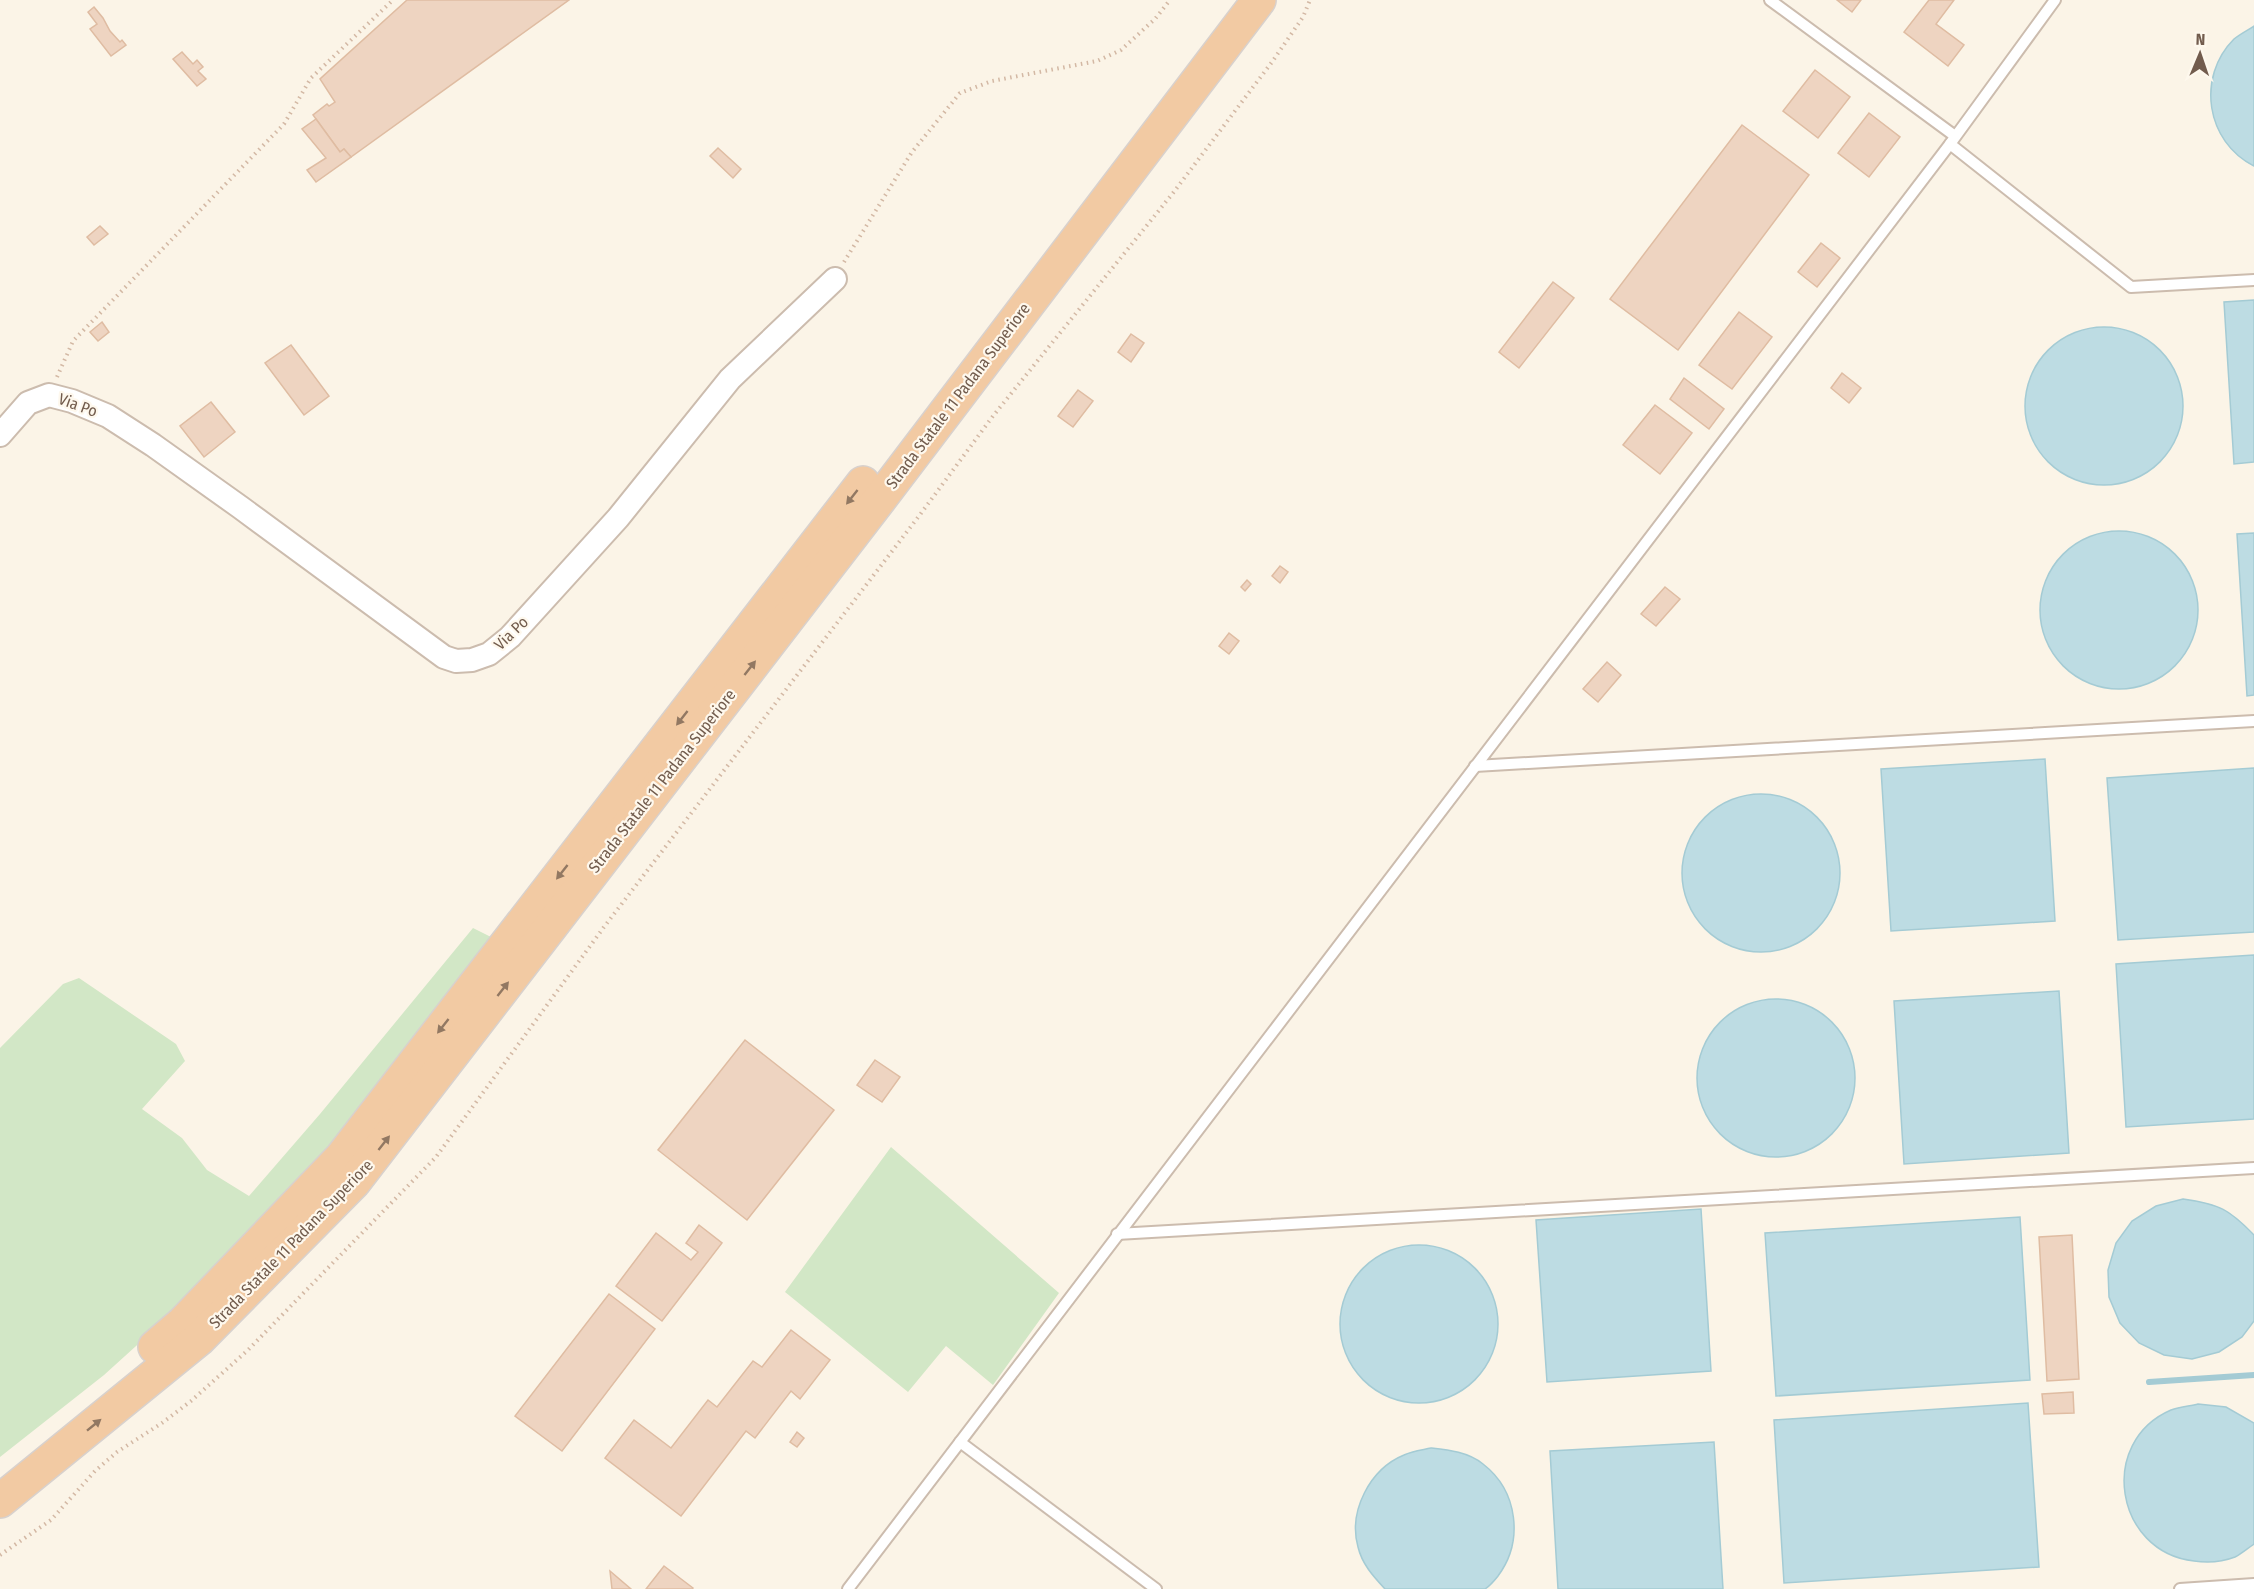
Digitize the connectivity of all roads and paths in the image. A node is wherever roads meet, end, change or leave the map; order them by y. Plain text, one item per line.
1 (393, 0) edge
2 (1170, 0) edge
3 (1232, 0) edge
4 (1259, 0) edge
5 (1310, 0) edge
6 (1770, 0) edge
7 (2055, 0) edge
8 (1953, 140) junction
9 (834, 279) joint
10 (2254, 280) edge
11 (49, 394) junction
12 (0, 435) edge
13 (919, 516) dead end
14 (2254, 721) edge
15 (1475, 766) junction
16 (2254, 1168) edge
17 (1117, 1234) junction
18 (960, 1442) junction
19 (0, 1476) edge
20 (0, 1501) edge
21 (2254, 1584) edge
22 (848, 1589) edge
23 (1156, 1589) edge
24 (2180, 1589) edge

1 - 11 path, Via Po
2 - 9 path
3 -> 19 highway, Strada Statale 11 Padana Superiore
20 -> 4 highway, Strada Statale 11 Padana Superiore
5 - 13 path
6 - 8 lane
7 - 8 lane
8 - 10 lane
8 - 15 lane
9 - 11 street, Via Po
11 - 12 street, Via Po
14 - 15 lane
15 - 17 lane
16 - 17 lane
17 - 18 lane
18 - 22 lane
18 - 23 lane
21 - 24 lane

